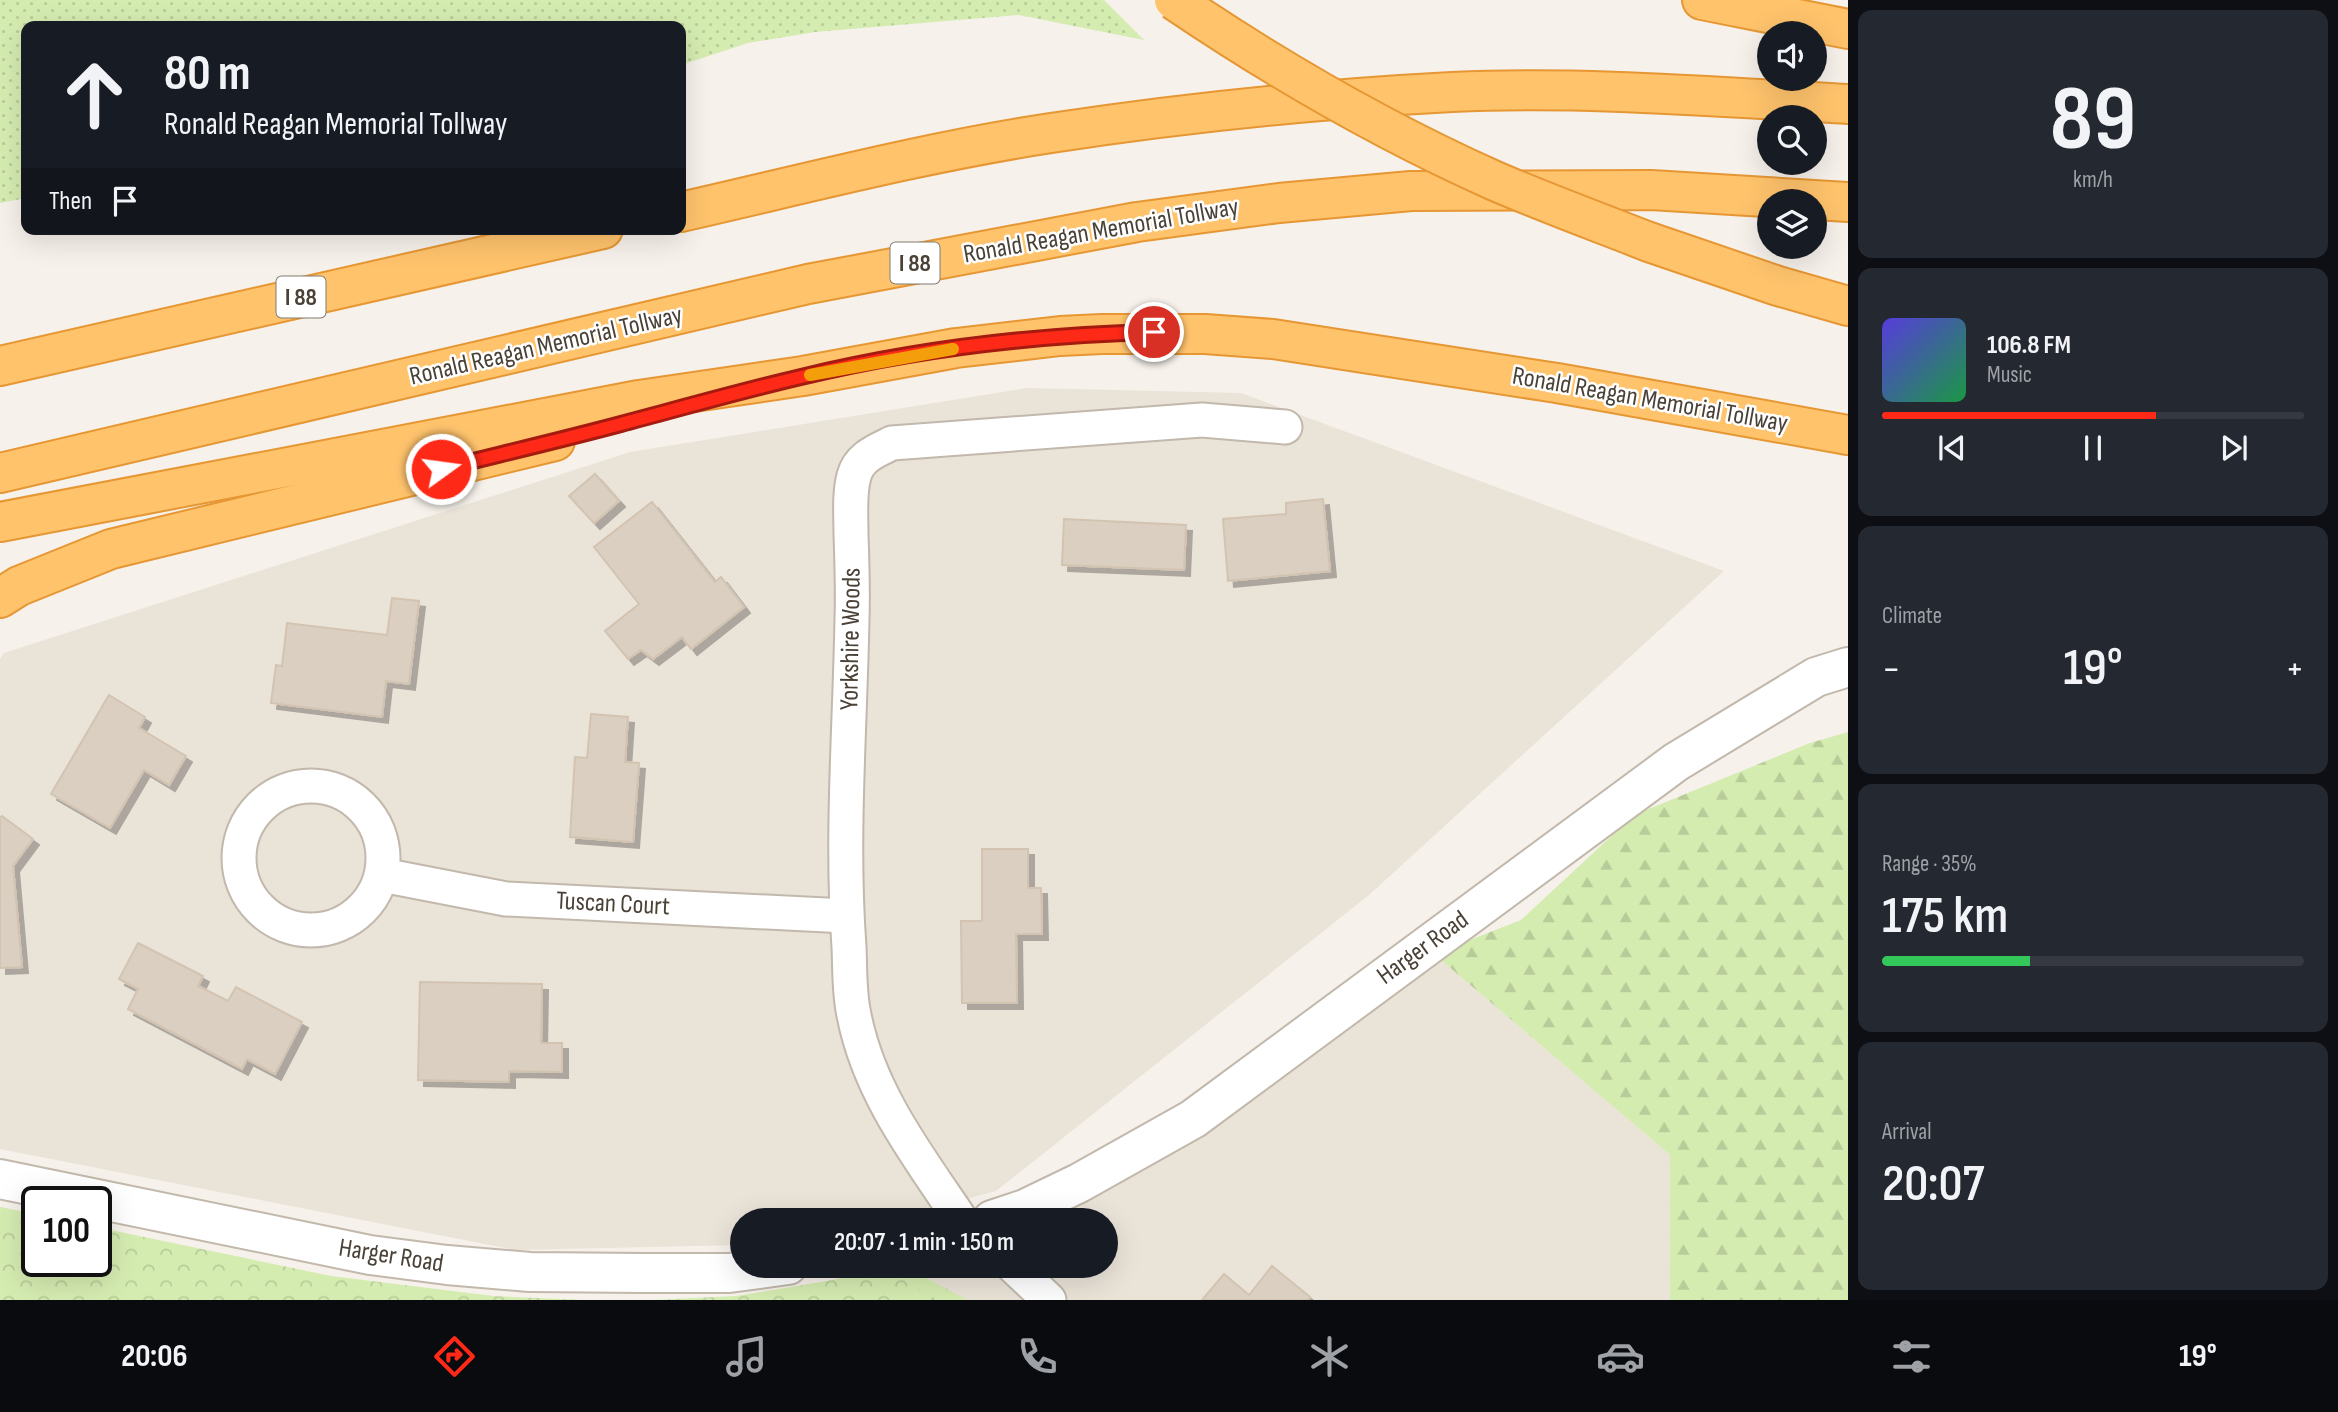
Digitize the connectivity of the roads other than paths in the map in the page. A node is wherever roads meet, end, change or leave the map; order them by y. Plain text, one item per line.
1 (1174, 0) edge
2 (1702, 0) edge
3 (1848, 29) edge
4 (1848, 104) edge
5 (1848, 202) edge
6 (686, 211) edge
7 (577, 235) edge
8 (1848, 306) edge
9 (0, 366) edge
10 (803, 376) junction
11 (1285, 427) dead end
12 (1848, 435) edge
13 (0, 473) edge
14 (0, 522) edge
15 (0, 598) edge
16 (1848, 667) edge
17 (382, 875) junction
18 (846, 916) junction
19 (0, 1179) edge
20 (953, 1208) edge
21 (1027, 1208) edge
22 (730, 1273) edge
23 (1026, 1278) edge
24 (1049, 1300) edge

1 - 8 highway, bridge
2 - 3 highway
4 - 6 highway
5 - 13 highway, Ronald Reagan Memorial Tollway / I 88
7 - 9 highway, I 88
10 - 12 highway, Ronald Reagan Memorial Tollway
10 - 14 highway, Ronald Reagan Memorial Tollway
10 - 15 highway
11 - 18 street, Yorkshire Woods
16 - 21 street, Harger Road
17 - 17 street
17 - 18 street, Tuscan Court
18 - 20 street, Yorkshire Woods
19 - 22 street, Harger Road
23 - 24 street

